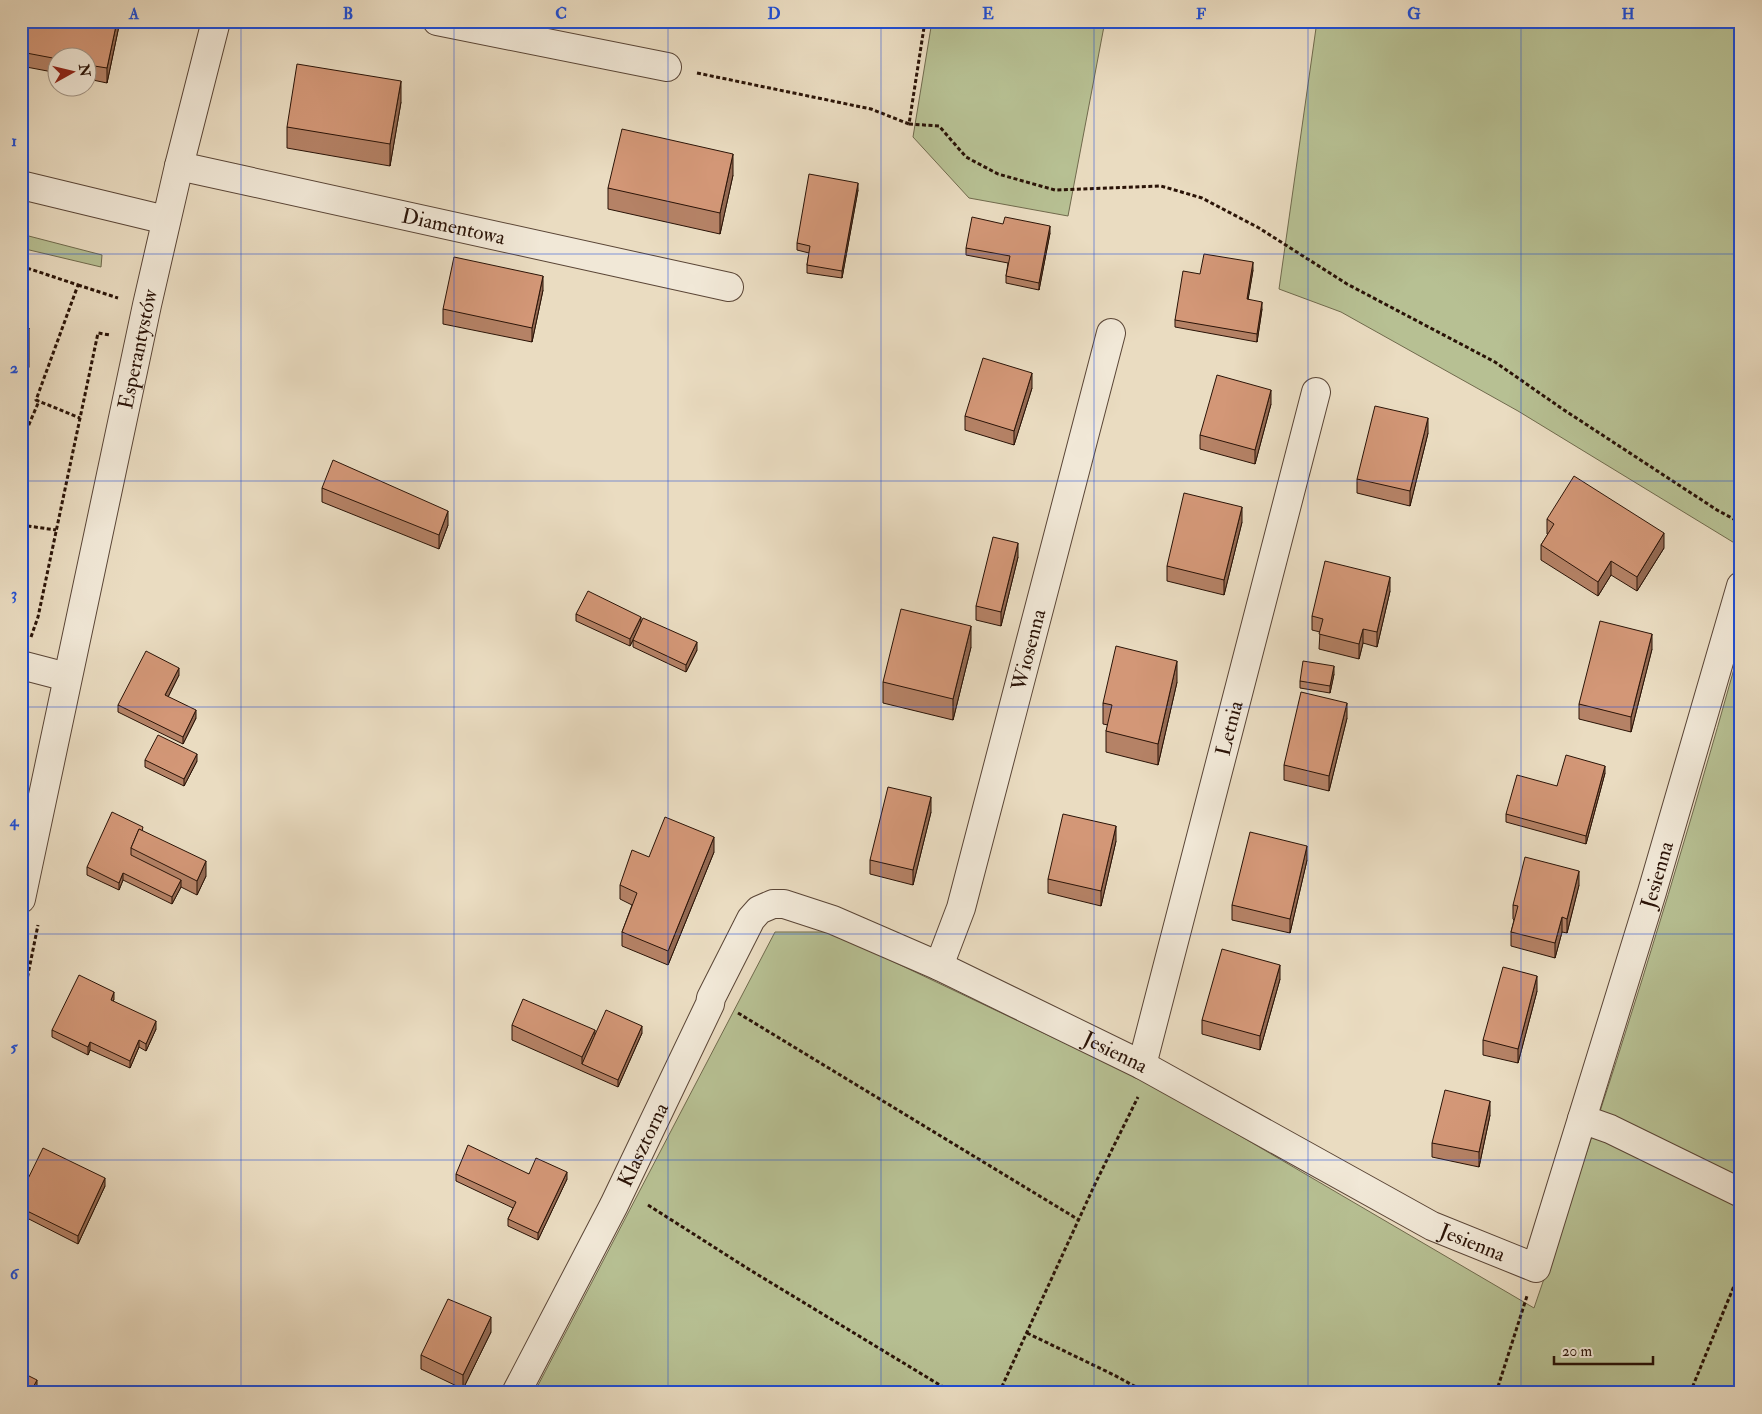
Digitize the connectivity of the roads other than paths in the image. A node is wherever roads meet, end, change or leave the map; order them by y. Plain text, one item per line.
1 (216, 21) edge
2 (437, 21) edge
3 (667, 67) road end
4 (179, 166) junction
5 (21, 185) edge
6 (166, 220) junction
7 (729, 287) dead end
8 (1111, 333) dead end
9 (1316, 392) dead end
10 (1741, 586) edge
11 (25, 654) edge
12 (67, 677) junction
13 (21, 899) edge
14 (773, 904) joint
15 (939, 966) junction
16 (1147, 1067) junction
17 (1582, 1118) junction
18 (1741, 1193) edge
19 (516, 1393) edge

1 - 4 street, Esperantystów
2 - 3 street
4 - 6 street, Esperantystów
4 - 7 street, Diamentowa
5 - 6 street
6 - 12 street, Esperantystów
8 - 15 street, Wiosenna
9 - 16 street, Letnia
10 - 17 street, Jesienna
11 - 12 street
12 - 13 street, Esperantystów
14 - 15 street, Jesienna
14 - 19 street, Klasztorna
15 - 16 street, Jesienna
16 - 17 street, Jesienna
17 - 18 street

